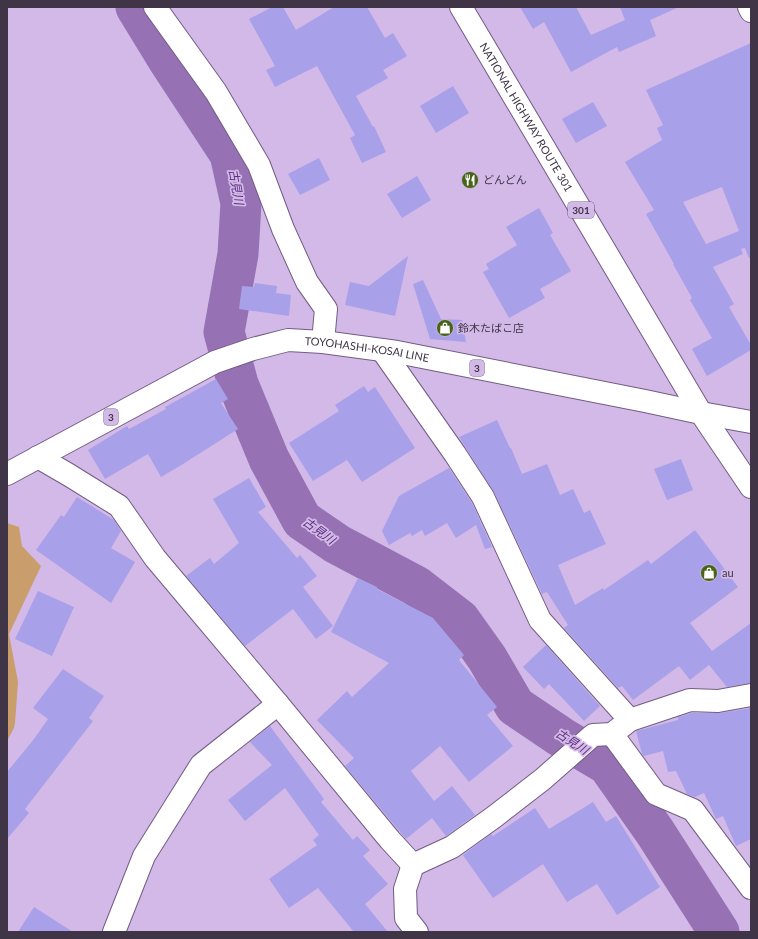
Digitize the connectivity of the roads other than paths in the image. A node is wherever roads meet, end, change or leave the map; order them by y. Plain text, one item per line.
1 (155, 7) edge
2 (461, 7) edge
3 (748, 7) edge
4 (751, 11) edge
5 (323, 342) junction
6 (382, 350) junction
7 (701, 413) junction
8 (751, 422) edge
9 (38, 457) junction
10 (7, 474) edge
11 (751, 487) edge
12 (751, 695) edge
13 (278, 704) junction
14 (630, 720) junction
15 (612, 734) junction
16 (413, 865) junction
17 (751, 888) edge
18 (407, 927) edge
19 (114, 932) edge

1 - 5 main road
2 - 7 main road, NATIONAL HIGHWAY ROUTE 301 / 301
3 - 4 main road
5 - 6 main road, TOYOHASHI-KOSAI LINE / 3
5 - 9 main road, TOYOHASHI-KOSAI LINE / 3
6 - 7 main road, TOYOHASHI-KOSAI LINE / 3
6 - 14 main road
7 - 8 main road, TOYOHASHI-KOSAI LINE / 3
7 - 11 main road, NATIONAL HIGHWAY ROUTE 301
9 - 10 main road, TOYOHASHI-KOSAI LINE / 3
9 - 13 main road
12 - 14 main road
13 - 16 main road
13 - 19 main road
14 - 15 main road
15 - 16 main road
15 - 17 main road
16 - 18 main road

